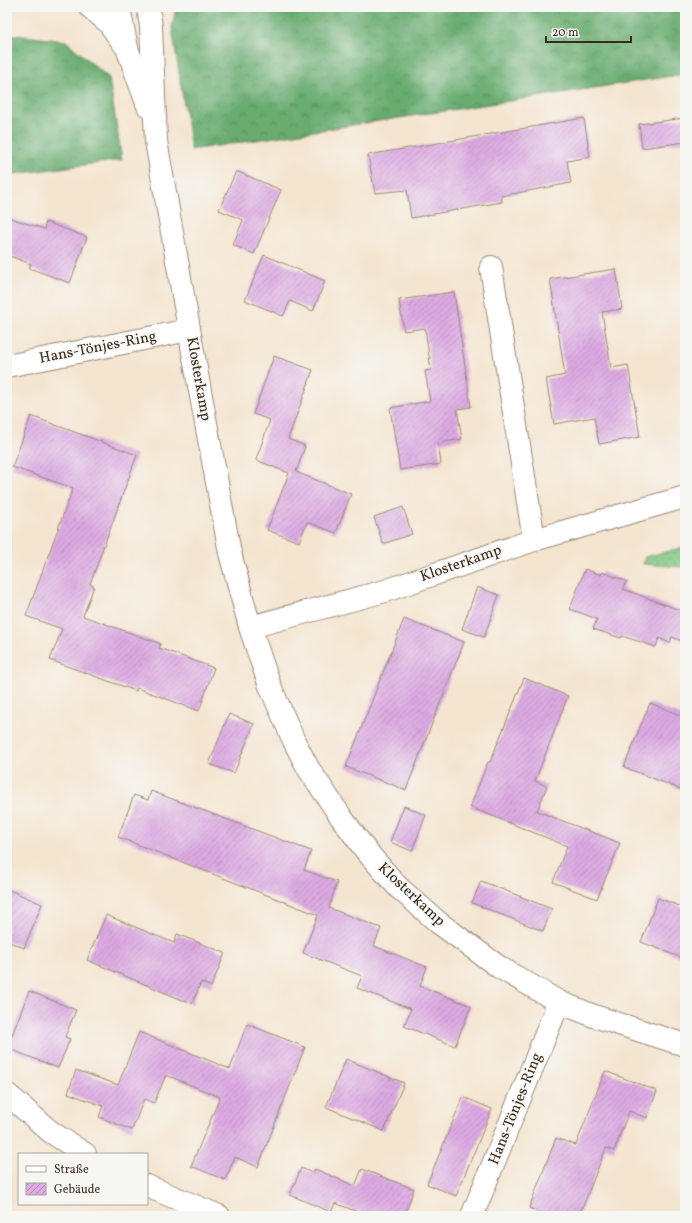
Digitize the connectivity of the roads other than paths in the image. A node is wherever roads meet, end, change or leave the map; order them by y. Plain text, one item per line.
1 (90, 7) edge
2 (119, 7) edge
3 (148, 7) edge
4 (126, 48) junction
5 (156, 128) junction
6 (491, 267) dead end
7 (189, 330) junction
8 (7, 366) edge
9 (685, 497) edge
10 (534, 540) junction
11 (250, 627) junction
12 (559, 1002) junction
13 (685, 1046) edge
14 (7, 1094) edge
15 (83, 1153) edge
16 (148, 1186) edge
17 (219, 1216) edge
18 (472, 1216) edge

1 - 4 street, Klosterkamp
2 - 4 street, Klosterkamp
3 - 5 street, Klosterkamp
4 - 5 street, Klosterkamp
5 - 7 street, Klosterkamp
6 - 10 street
7 - 8 street, Hans-Tönjes-Ring
7 - 11 street, Klosterkamp
9 - 10 street, Klosterkamp
10 - 11 street, Klosterkamp
11 - 12 street, Klosterkamp
12 - 13 street, Klosterkamp
12 - 18 street, Hans-Tönjes-Ring
14 - 15 street
16 - 17 street

